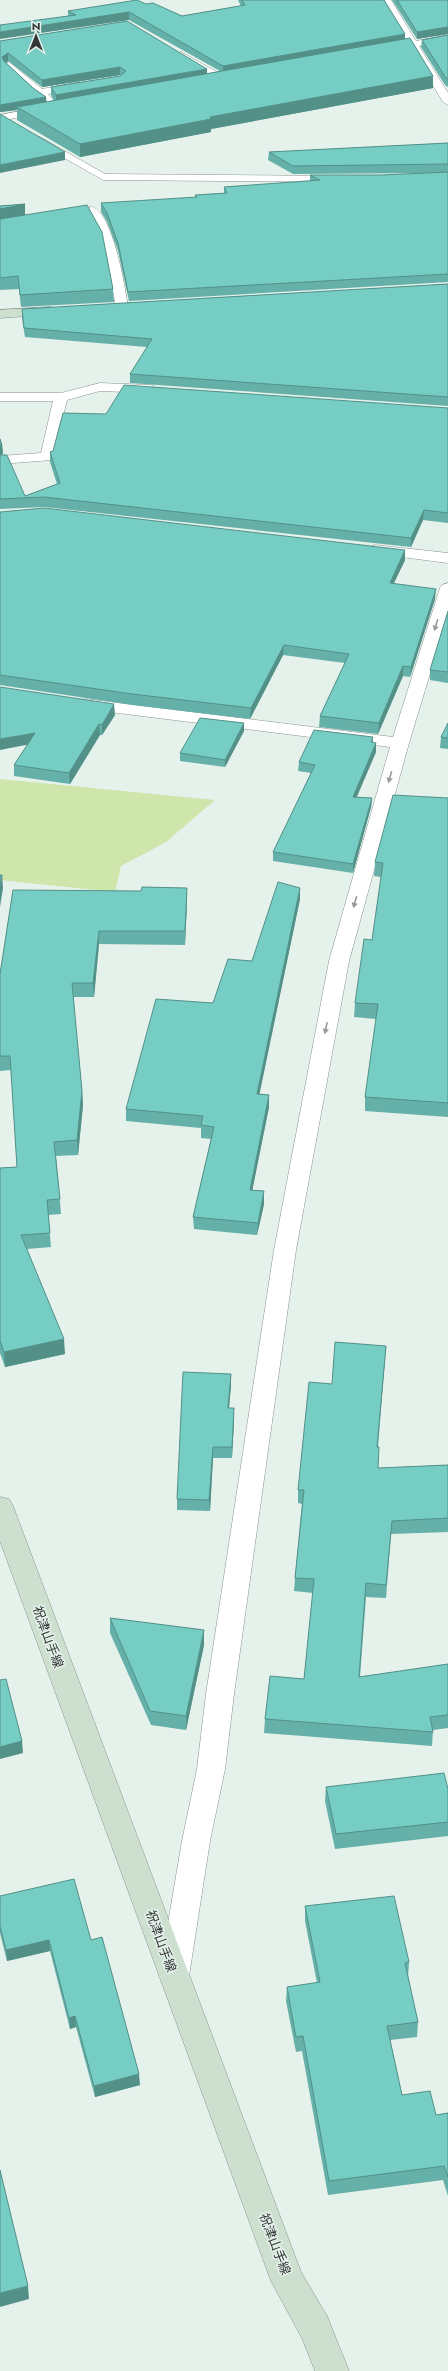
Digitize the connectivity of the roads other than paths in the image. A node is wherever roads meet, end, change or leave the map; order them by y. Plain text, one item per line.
1 (386, 0) edge
2 (448, 38) edge
3 (412, 45) junction
4 (174, 51) edge
5 (373, 51) edge
6 (9, 65) edge
7 (204, 81) edge
8 (90, 84) edge
9 (38, 92) junction
10 (448, 102) edge
11 (1, 118) edge
12 (16, 125) edge
13 (29, 133) edge
14 (353, 179) edge
15 (46, 219) edge
16 (137, 306) edge
17 (122, 307) junction
18 (107, 308) edge
19 (61, 310) edge
20 (0, 314) edge
21 (164, 390) edge
22 (0, 397) edge
23 (61, 397) junction
24 (0, 460) edge
25 (361, 548) edge
26 (448, 558) edge
27 (448, 588) edge
28 (70, 701) edge
29 (400, 743) junction
30 (0, 1506) edge
31 (174, 1977) junction
32 (332, 2371) edge

1 - 3 street
2 - 3 street
3 - 5 street
3 - 10 street
4 - 7 street
6 - 9 street
8 - 9 street
9 - 11 street
11 - 12 street
13 - 14 street
15 - 17 street
16 - 17 street
17 - 18 street
19 - 20 street
21 - 23 street
22 - 23 street
23 - 24 street
25 - 26 street
27 -> 29 street
28 - 29 street
29 -> 31 street
30 - 31 street, 祝津山手線
31 - 32 street, 祝津山手線

